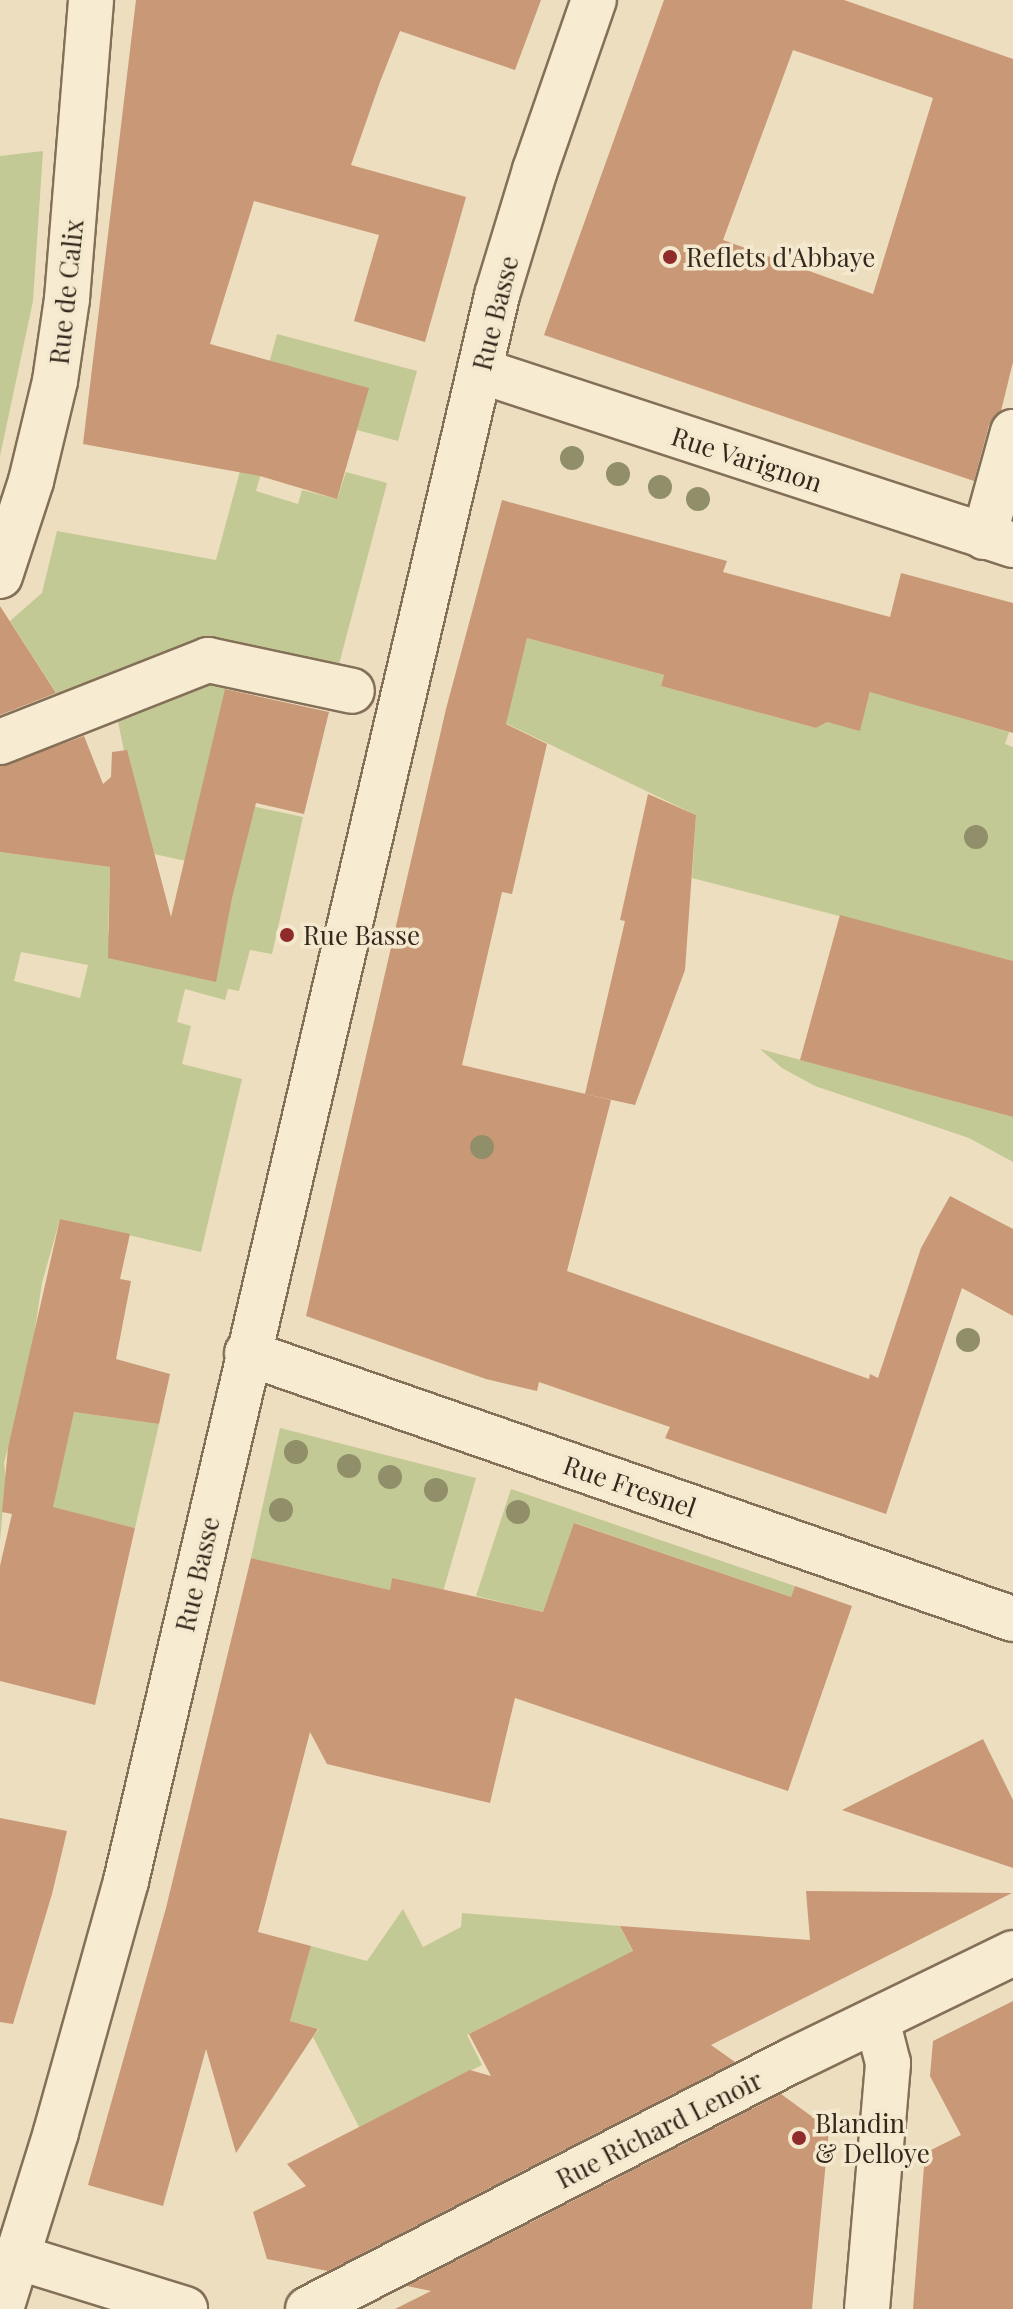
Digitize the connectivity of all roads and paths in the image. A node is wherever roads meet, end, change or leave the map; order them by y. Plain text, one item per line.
1 (91, 0) edge
2 (594, 0) edge
3 (481, 371) junction
4 (1013, 432) edge
5 (998, 541) edge
6 (0, 576) edge
7 (352, 691) dead end
8 (0, 742) edge
9 (247, 1353) junction
10 (1013, 1619) edge
11 (1013, 1953) edge
12 (877, 2020) junction
13 (17, 2257) junction
14 (1, 2309) edge
15 (185, 2309) edge
16 (308, 2309) edge
17 (867, 2309) edge

1 - 6 street, Rue de Calix
2 - 3 street, Rue Basse
3 - 5 street, Rue Varignon
3 - 9 street, Rue Basse
4 - 5 street
7 - 8 street
9 - 10 street, Rue Fresnel
9 - 13 street, Rue Basse
11 - 12 street, Rue Richard Lenoir
12 - 16 street, Rue Richard Lenoir
12 - 17 street
13 - 14 street, Rue Basse
13 - 15 street

